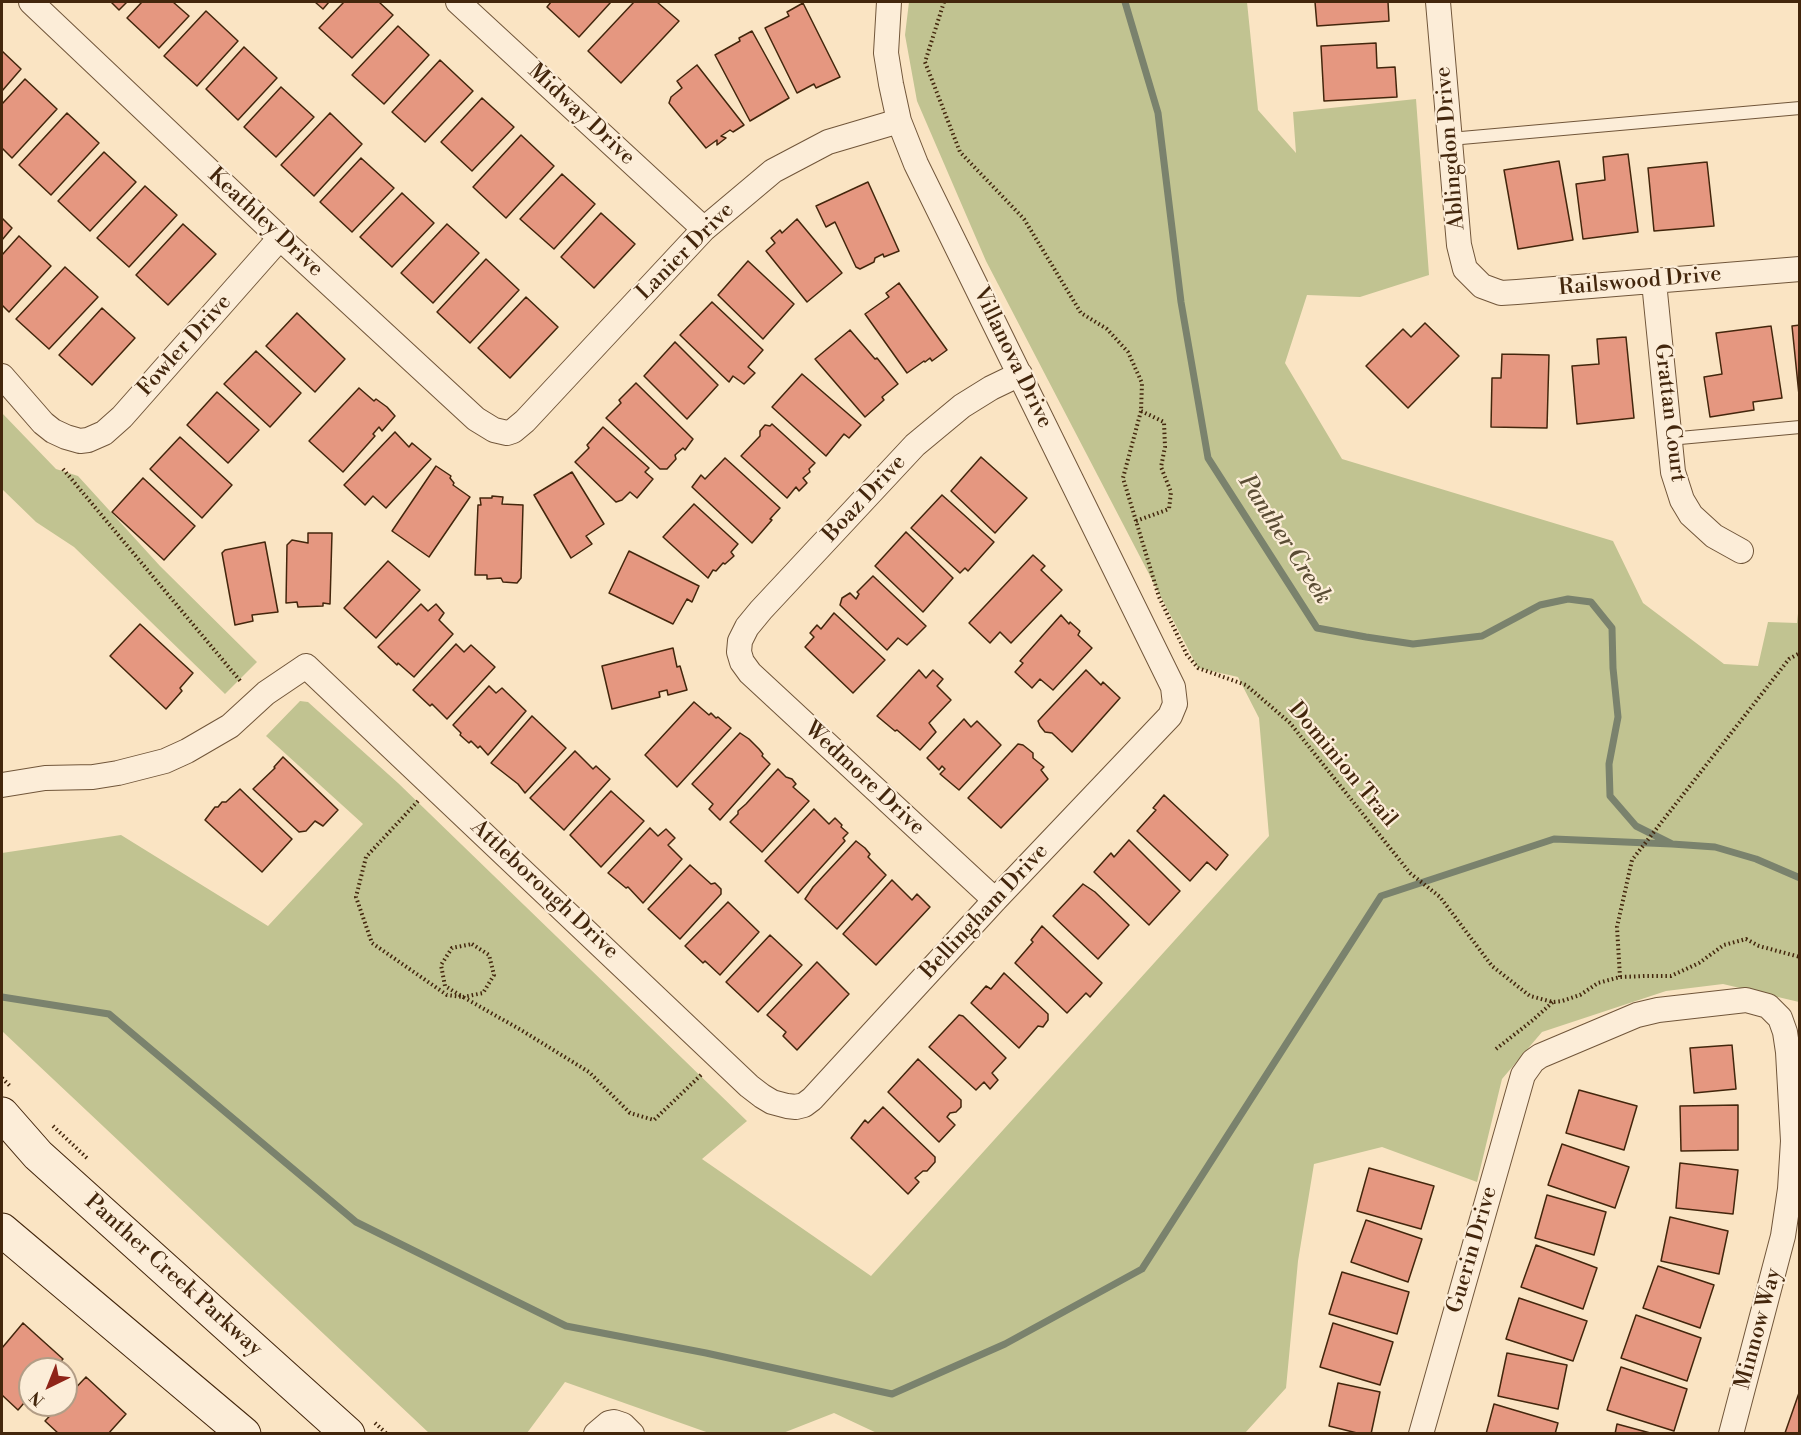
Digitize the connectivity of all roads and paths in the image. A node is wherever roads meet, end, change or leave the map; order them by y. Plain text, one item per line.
1 (31, 2) edge
2 (458, 2) edge
3 (889, 2) edge
4 (944, 2) edge
5 (1438, 2) edge
6 (1800, 108) edge
7 (899, 121) junction
8 (1450, 139) junction
9 (704, 229) junction
10 (280, 238) junction
11 (1800, 269) edge
12 (1654, 282) junction
13 (1482, 286) joint
14 (1020, 374) junction
15 (2, 376) edge
16 (1142, 411) junction
17 (1800, 426) edge
18 (507, 433) joint
19 (1669, 439) junction
20 (63, 469) dead end
21 (1136, 520) junction
22 (1741, 551) dead end
23 (740, 652) joint
24 (1800, 653) edge
25 (242, 684) dead end
26 (1175, 704) joint
27 (2, 785) edge
28 (433, 785) junction
29 (995, 900) junction
30 (1800, 957) edge
31 (1620, 977) junction
32 (463, 997) junction
33 (1553, 1002) junction
34 (1496, 1049) dead end
35 (721, 1058) junction
36 (1528, 1068) joint
37 (787, 1106) joint
38 (2, 1114) edge
39 (2, 1230) edge
40 (627, 1429) edge
41 (244, 1434) edge
42 (348, 1434) edge
43 (596, 1434) edge
44 (1421, 1434) edge
45 (1731, 1434) edge

1 - 10 street, Keathley Drive
2 - 9 street, Midway Drive
3 - 7 street, Villanova Drive
4 - 16 path, Dominion Trail
5 - 8 street, Ablingdon Drive
6 - 8 lane
7 - 9 street, Lanier Drive
7 - 14 street, Villanova Drive
8 - 13 street, Ablingdon Drive
9 - 18 street, Lanier Drive
10 - 15 street, Fowler Drive
10 - 18 street, Keathley Drive
11 - 12 street, Railswood Drive
12 - 13 street, Railswood Drive
12 - 19 street, Grattan Court
14 - 23 street, Boaz Drive
14 - 26 street, Villanova Drive
16 - 21 path, Dominion Trail
16 - 21 path
17 - 19 lane
19 - 22 street, Grattan Court
20 - 25 path
21 - 33 path, Dominion Trail
23 - 29 street, Wedmore Drive
24 - 31 path
26 - 29 street, Bellingham Drive
27 - 28 street, Attleborough Drive
28 - 32 path
28 - 35 street, Attleborough Drive
29 - 37 street, Bellingham Drive
30 - 31 path
31 - 33 path
32 - 32 path
32 - 35 path
33 - 34 path
35 - 37 street, Attleborough Drive
36 - 44 street, Guerin Drive
36 - 45 street, Minnow Way
38 - 42 main road, Panther Creek Parkway
39 - 41 main road
40 - 43 street

